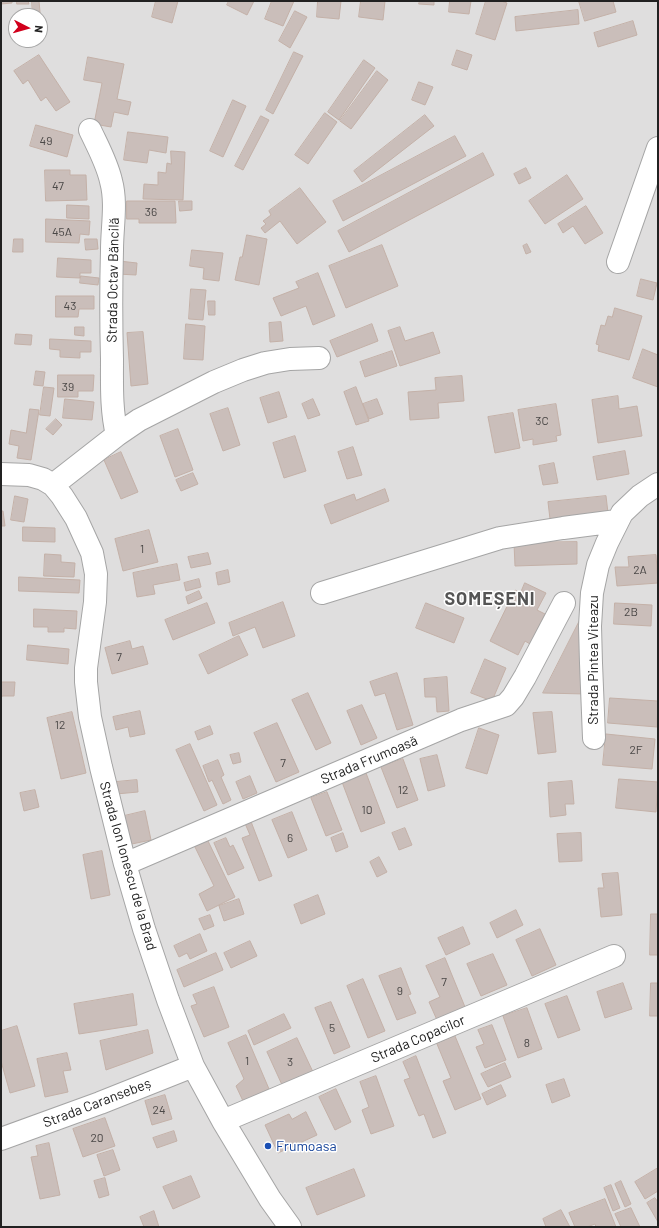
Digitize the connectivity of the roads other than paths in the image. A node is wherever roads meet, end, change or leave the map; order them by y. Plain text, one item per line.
1 (90, 130) dead end
2 (658, 148) edge
3 (618, 262) dead end
4 (319, 358) dead end
5 (117, 434) junction
6 (1, 474) edge
7 (658, 484) edge
8 (53, 485) junction
9 (617, 521) junction
10 (322, 593) dead end
11 (564, 603) dead end
12 (594, 738) dead end
13 (126, 864) junction
14 (614, 956) dead end
15 (193, 1066) junction
16 (223, 1121) junction
17 (1, 1139) edge
18 (290, 1227) edge

1 - 5 street, Strada Octav Băncilă
2 - 3 street
4 - 5 street
5 - 8 street
6 - 8 street
7 - 9 street, Strada Pintea Viteazu
8 - 13 street, Strada Ion Ionescu de la Brad
9 - 10 street
9 - 12 street, Strada Pintea Viteazu
11 - 13 street, Strada Frumoasă
13 - 15 street, Strada Ion Ionescu de la Brad
14 - 16 street, Strada Copacilor
15 - 16 street, Strada Ion Ionescu de la Brad
15 - 17 street, Strada Caransebeș
16 - 18 street, Strada Ion Ionescu de la Brad

